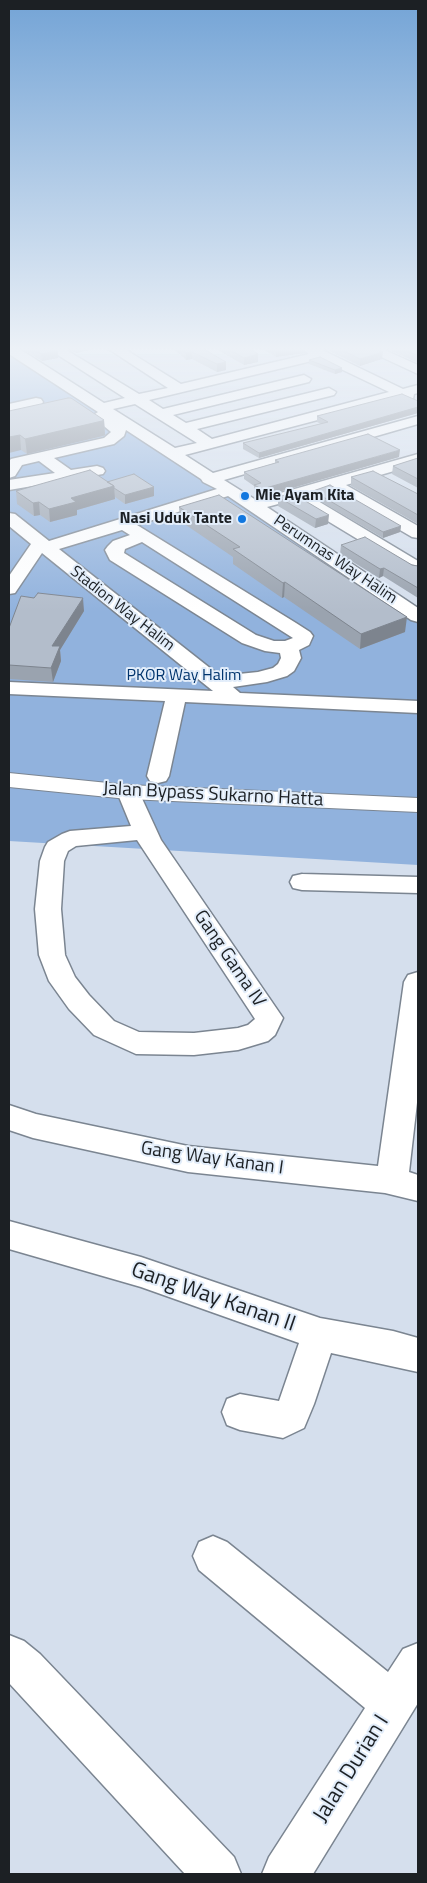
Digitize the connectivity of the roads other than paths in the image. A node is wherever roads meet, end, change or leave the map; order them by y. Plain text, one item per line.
1 (115, 436) edge
2 (143, 436) edge
3 (197, 436) edge
4 (240, 436) edge
5 (361, 436) edge
6 (210, 444) junction
7 (171, 454) junction
8 (42, 456) junction
9 (417, 461) edge
10 (11, 465) edge
11 (98, 471) dead end
12 (374, 472) junction
13 (68, 475) junction
14 (209, 478) junction
15 (333, 484) junction
16 (396, 484) edge
17 (9, 485) edge
18 (229, 491) junction
19 (294, 495) junction
20 (254, 506) junction
21 (9, 518) edge
22 (123, 523) junction
23 (418, 533) edge
24 (143, 536) junction
25 (42, 545) junction
26 (418, 568) edge
27 (216, 581) junction
28 (370, 583) junction
29 (9, 589) edge
30 (178, 593) junction
31 (418, 616) edge
32 (288, 647) junction
33 (215, 683) junction
34 (9, 688) edge
35 (176, 697) junction
36 (234, 698) junction
37 (418, 707) edge
38 (9, 767) edge
39 (158, 776) junction
40 (9, 780) edge
41 (418, 788) edge
42 (128, 792) junction
43 (418, 805) edge
44 (146, 832) junction
45 (302, 882) dead end
46 (418, 885) edge
47 (418, 982) edge
48 (9, 1117) edge
49 (405, 1185) edge
50 (9, 1236) edge
51 (320, 1334) junction
52 (418, 1355) edge
53 (240, 1412) dead end
54 (213, 1556) dead end
55 (9, 1656) edge
56 (418, 1664) edge
57 (393, 1703) junction
58 (217, 1874) edge
59 (286, 1874) edge

1 - 8 street
2 - 7 street, Perumnas Way Halim
3 - 6 street
4 - 6 street
5 - 14 street
6 - 7 street
7 - 14 street, Perumnas Way Halim
8 - 10 street
8 - 13 street
9 - 12 street
11 - 13 street
12 - 15 street
12 - 16 street
13 - 17 street
14 - 18 street, Perumnas Way Halim
15 - 19 street
15 - 23 street
18 - 20 street, Perumnas Way Halim
18 - 22 street, Stadion Way Halim
19 - 20 street
19 - 26 street
20 - 28 street, Perumnas Way Halim
21 - 25 street, Stadion Way Halim
22 - 24 street
22 - 25 street, Stadion Way Halim
24 - 27 street
24 - 30 street
25 - 29 street
25 - 33 street, Stadion Way Halim
26 - 28 street
27 - 30 street
27 - 32 street
28 - 31 street, Perumnas Way Halim
30 - 32 street
32 - 33 street
33 - 36 street, Stadion Way Halim
34 - 35 street
35 - 36 street
35 - 39 street
36 - 37 street
38 - 39 highway, Jalan Bypass Sukarno Hatta
39 - 41 highway, Jalan Bypass Sukarno Hatta
40 - 42 highway, Jalan Bypass Sukarno Hatta
42 - 43 highway, Jalan Bypass Sukarno Hatta
42 - 44 street, Gang Gama IV
44 - 44 street, Gang Gama IV
45 - 46 street
47 - 49 street
48 - 49 street, Gang Way Kanan I
50 - 51 street, Gang Way Kanan II
51 - 52 street, Gang Way Kanan II
51 - 53 street
54 - 57 street
55 - 58 street
56 - 57 street, Jalan Durian I
57 - 59 street, Jalan Durian I

